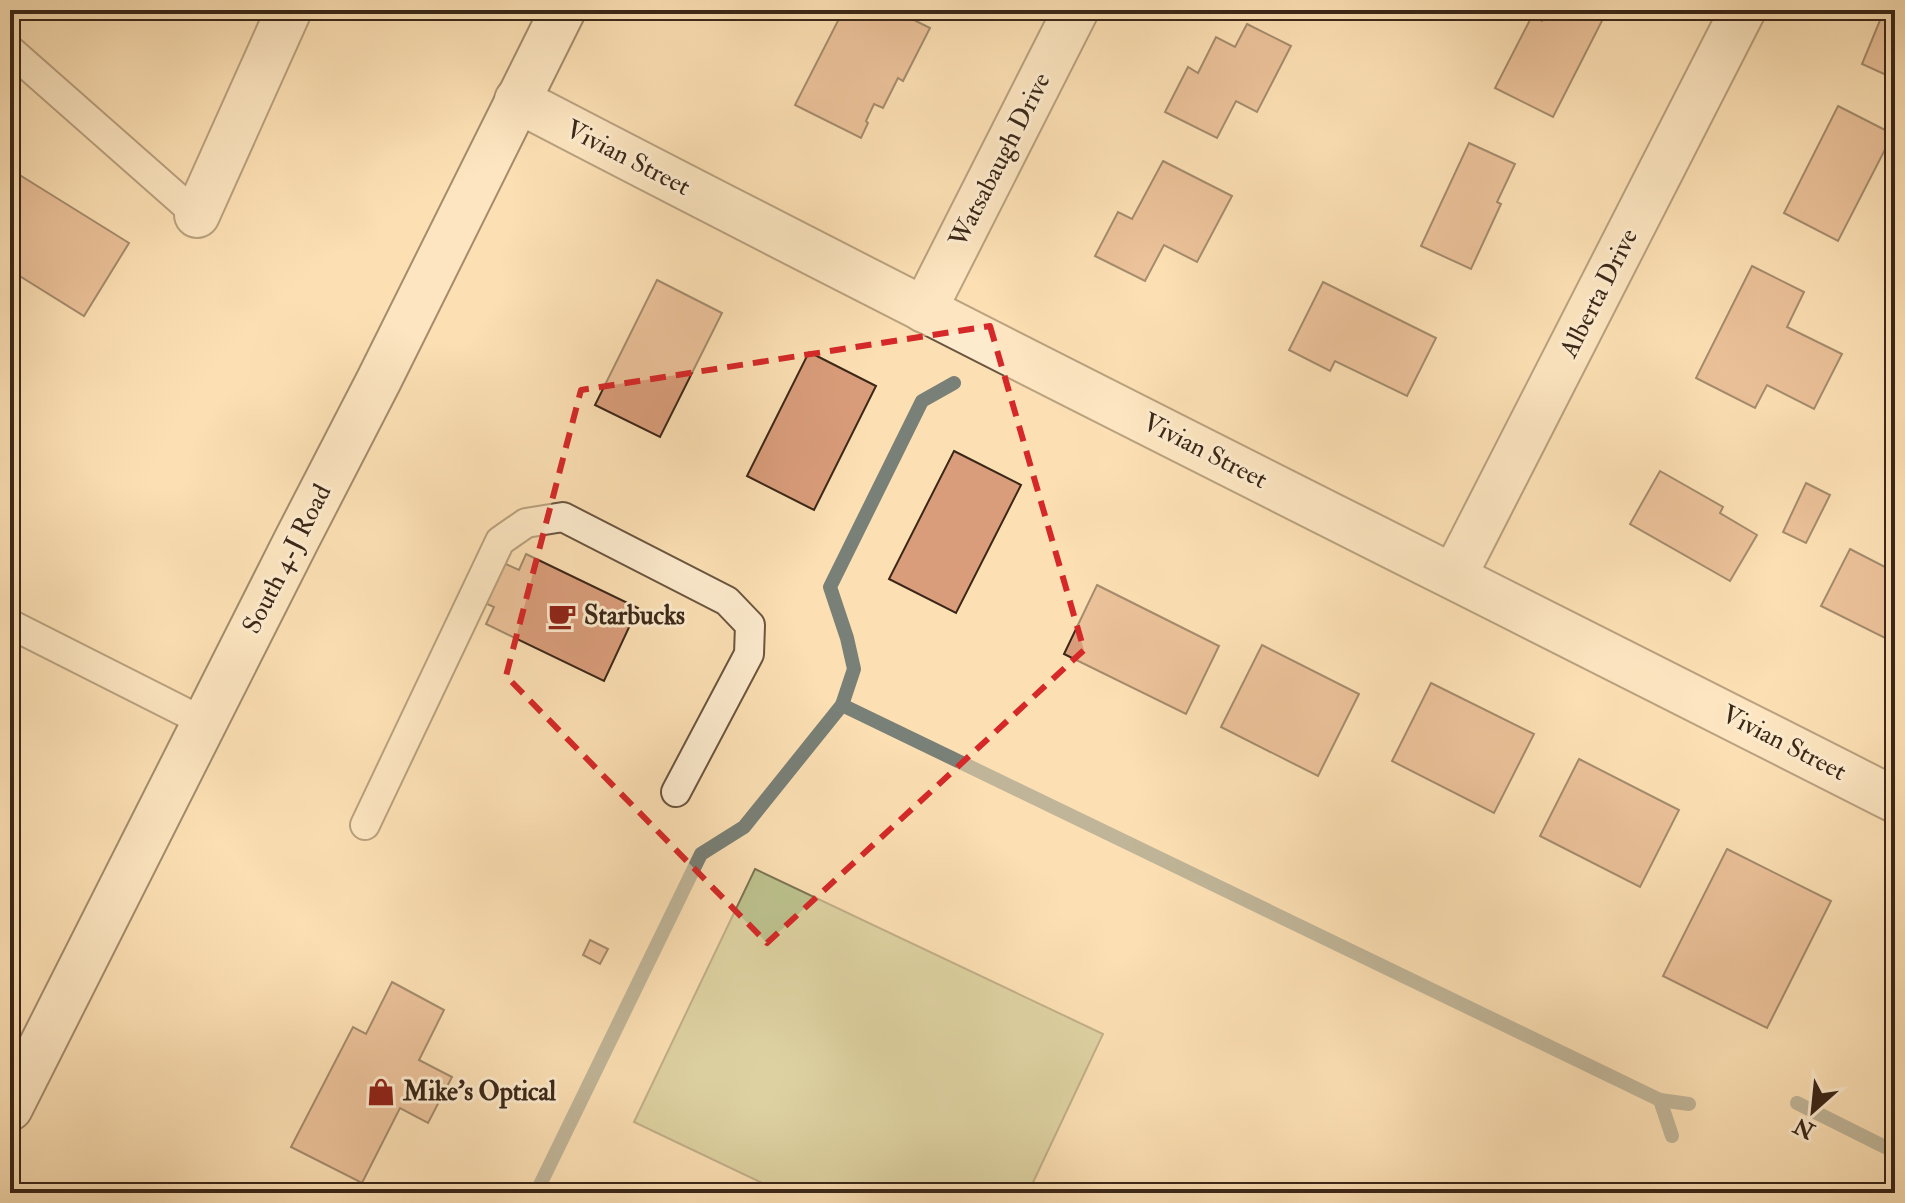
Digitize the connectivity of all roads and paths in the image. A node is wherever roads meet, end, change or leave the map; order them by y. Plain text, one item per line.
1 (289, 10) edge
2 (563, 10) edge
3 (1076, 10) edge
4 (1743, 10) edge
5 (10, 50) edge
6 (517, 100) junction
7 (197, 215) joint
8 (924, 310) junction
9 (1454, 576) junction
10 (10, 624) edge
11 (204, 722) junction
12 (676, 792) dead end
13 (1895, 800) edge
14 (365, 825) dead end
15 (10, 1108) edge

1 - 7 street
2 - 6 street, South 4-J Road
3 - 8 street, Watsabaugh Drive
4 - 9 street, Alberta Drive
5 - 7 lane
6 - 8 street, Vivian Street
6 - 11 street, South 4-J Road
8 - 9 street, Vivian Street
9 - 13 street, Vivian Street
10 - 11 lane
11 - 15 street, South 4-J Road
12 - 14 lane

